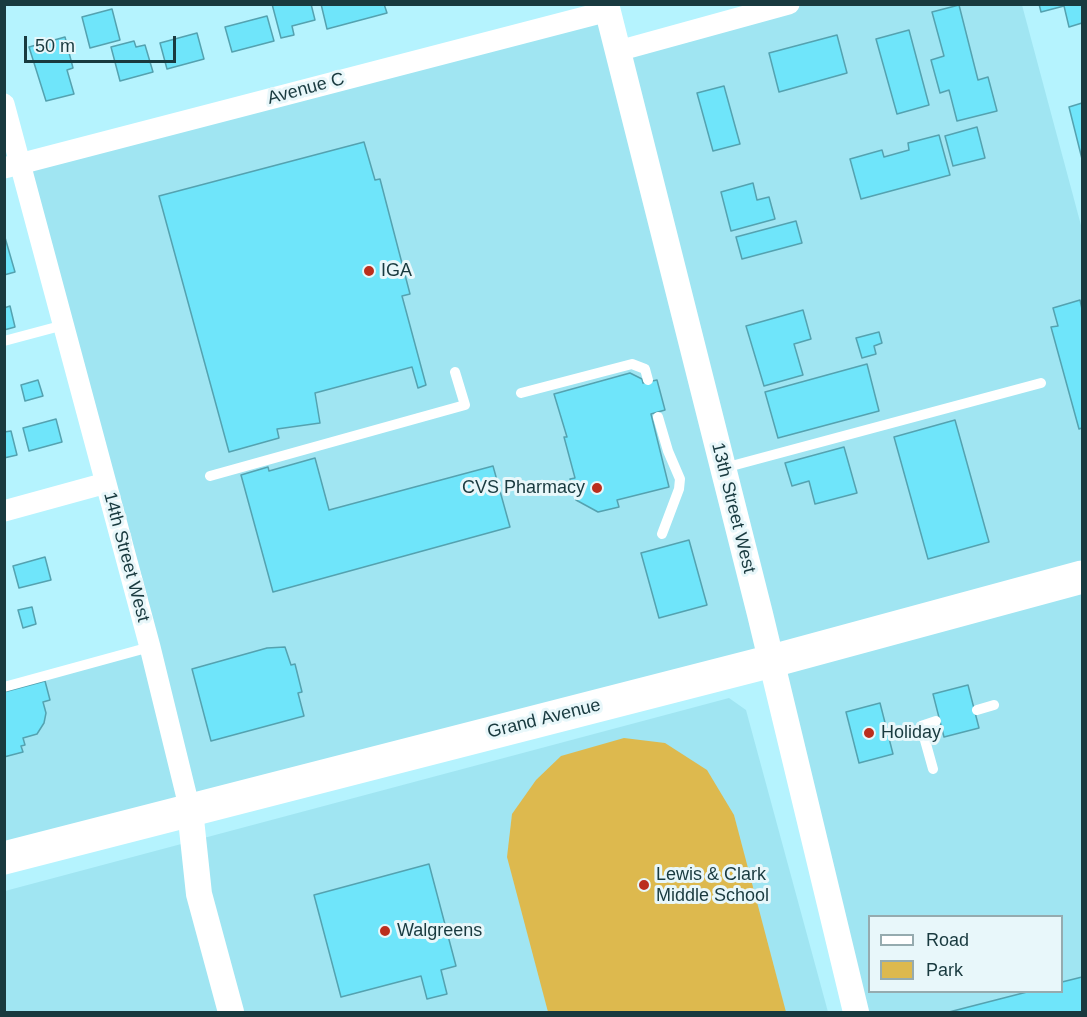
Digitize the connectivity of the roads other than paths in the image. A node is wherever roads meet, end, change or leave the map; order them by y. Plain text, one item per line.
1 (789, 4) edge
2 (607, 8) edge
3 (618, 51) junction
4 (4, 104) edge
5 (13, 165) edge
6 (64, 325) junction
7 (4, 341) edge
8 (455, 372) dead end
9 (648, 380) dead end
10 (1041, 383) dead end
11 (521, 393) dead end
12 (658, 417) dead end
13 (723, 468) junction
14 (210, 476) dead end
15 (106, 483) junction
16 (4, 511) edge
17 (662, 534) dead end
18 (1083, 577) edge
19 (150, 647) junction
20 (772, 661) junction
21 (4, 687) edge
22 (994, 705) dead end
23 (977, 710) dead end
24 (936, 721) dead end
25 (933, 769) dead end
26 (190, 810) junction
27 (4, 858) edge
28 (231, 1012) edge
29 (856, 1012) edge

1 - 3 street
2 - 3 street, 13th Street West
2 - 5 street, Avenue C
3 - 13 street, 13th Street West
4 - 5 street, 14th Street West
5 - 6 street, 14th Street West
6 - 7 lane
6 - 15 street, 14th Street West
8 - 14 lane
9 - 11 lane
10 - 13 lane
12 - 17 lane
13 - 20 street, 13th Street West
15 - 16 street
15 - 19 street, 14th Street West
18 - 20 main road, Grand Avenue
19 - 21 lane
19 - 26 street, 14th Street West
20 - 26 main road, Grand Avenue
20 - 29 street, 13th Street West
22 - 23 lane
24 - 25 lane
26 - 27 main road, Grand Avenue
26 - 28 street, 14th Street West

